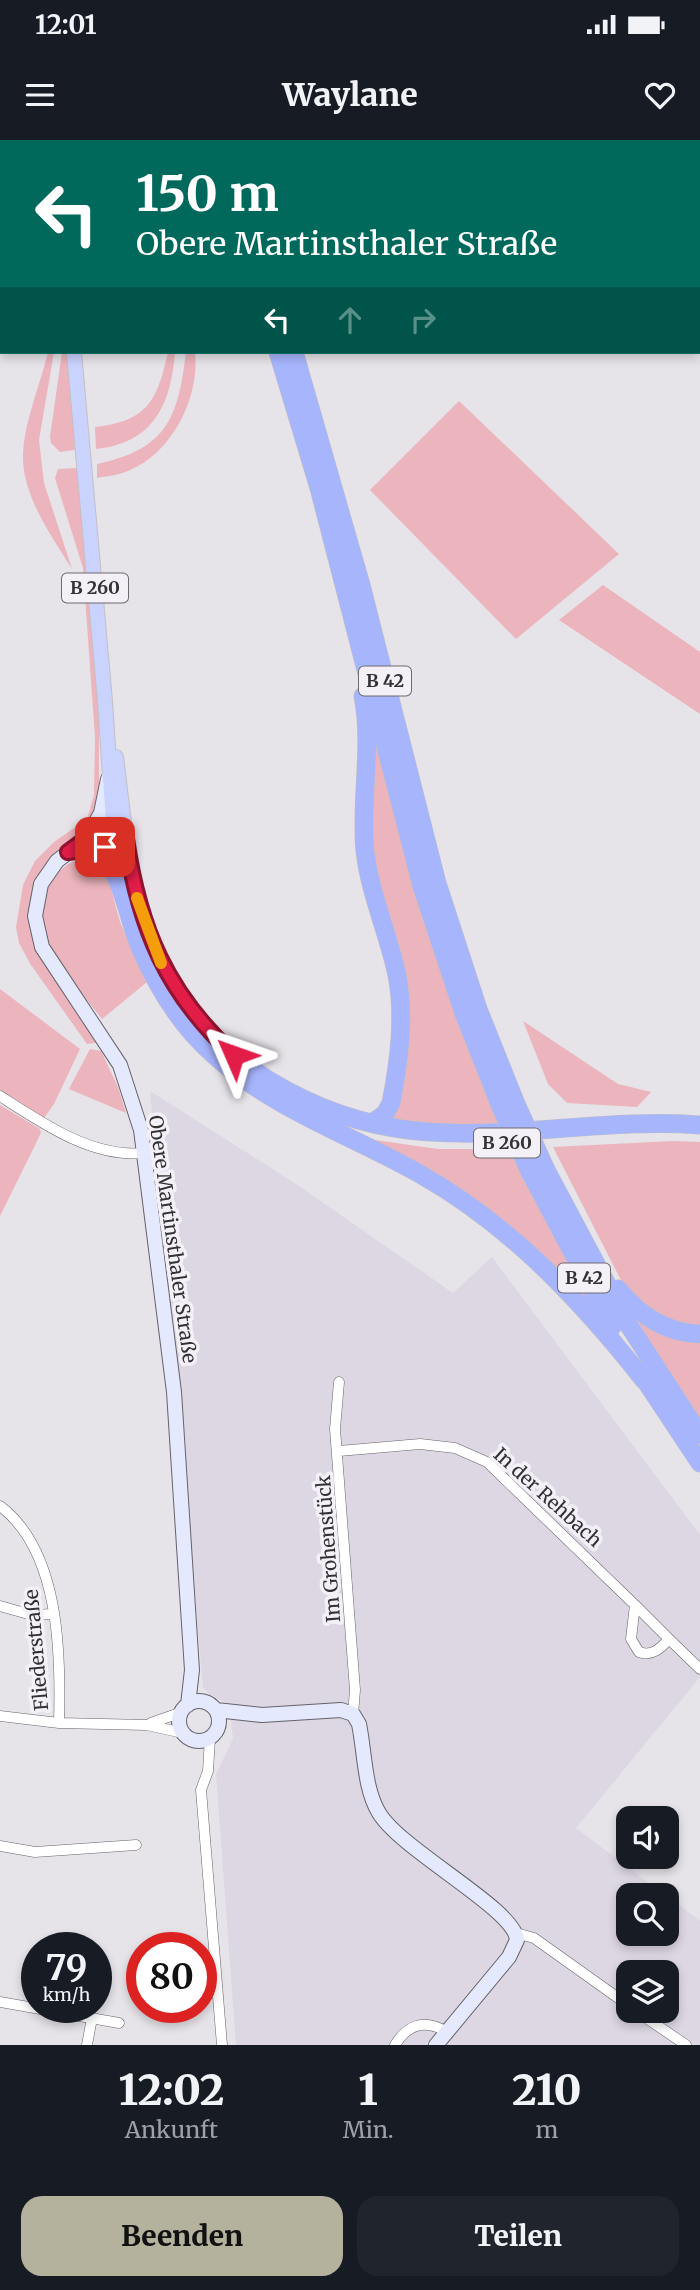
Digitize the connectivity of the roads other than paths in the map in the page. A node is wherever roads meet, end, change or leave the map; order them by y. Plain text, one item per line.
1 (74, 354) edge
2 (279, 354) edge
3 (295, 354) edge
4 (356, 634) junction
5 (105, 701) junction
6 (108, 778) junction
7 (118, 841) junction
8 (90, 843) junction
9 (131, 924) junction
10 (0, 1096) edge
11 (508, 1105) junction
12 (317, 1121) junction
13 (372, 1124) junction
14 (700, 1125) edge
15 (700, 1137) edge
16 (144, 1153) junction
17 (538, 1171) junction
18 (583, 1241) junction
19 (700, 1335) edge
20 (644, 1380) junction
21 (339, 1382) dead end
22 (700, 1435) edge
23 (339, 1451) junction
24 (700, 1463) edge
25 (0, 1506) edge
26 (635, 1605) junction
27 (0, 1606) edge
28 (53, 1615) junction
29 (669, 1639) junction
30 (192, 1670) junction
31 (700, 1670) edge
32 (210, 1706) junction
33 (185, 1708) junction
34 (353, 1714) junction
35 (262, 1715) junction
36 (0, 1716) edge
37 (59, 1723) junction
38 (148, 1724) junction
39 (183, 1733) junction
40 (214, 1733) junction
41 (135, 1845) dead end
42 (0, 1846) edge
43 (512, 1927) junction
44 (616, 1996) edge
45 (0, 2002) edge
46 (21, 2006) edge
47 (112, 2022) edge
48 (91, 2023) edge
49 (119, 2023) dead end
50 (653, 2023) edge
51 (447, 2032) junction
52 (88, 2045) edge
53 (222, 2045) edge
54 (395, 2045) edge
55 (436, 2045) edge
56 (685, 2045) edge

1 - 5 main road, B 260
2 - 4 highway, B 42
3 - 11 highway, B 42
4 - 11 highway, B 42
4 - 13 highway
5 - 6 main road, B 260
5 - 7 main road, B 260
6 - 7 main road, B 260
6 - 8 street, B 260
7 - 8 street, Obere Martinsthaler Straße
7 - 9 highway, B 260
7 - 13 highway, B 260
8 - 9 highway
8 - 16 street, Obere Martinsthaler Straße
9 - 12 highway, B 260
10 - 16 street
11 - 17 highway, B 42, bridge
12 - 15 highway, B 260
12 - 20 highway
13 - 14 highway, B 260
16 - 30 street, Obere Martinsthaler Straße
17 - 18 highway, B 42
17 - 20 highway, B 42
18 - 19 highway
18 - 22 highway, B 42
20 - 24 highway, B 42
21 - 23 street, Im Grohenstück
23 - 26 street, In der Rehbach
23 - 34 street, Im Grohenstück
25 - 28 street, Fliederstraße
26 - 29 street, In der Rehbach
26 - 29 street
27 - 28 street
28 - 37 street, Fliederstraße
29 - 31 street, In der Rehbach
30 - 32 street, Obere Martinsthaler Straße
30 - 33 street, Obere Martinsthaler Straße
32 - 33 street
32 - 35 street
32 - 40 street
33 - 38 street
33 - 39 street
34 - 35 street
34 - 43 street
35 - 40 street
36 - 37 street
37 - 38 street
38 - 39 street
39 - 40 street
40 - 53 street
41 - 42 street
43 - 44 street
43 - 51 street
45 - 46 street
47 - 49 street
48 - 52 street
50 - 56 street
51 - 54 street
51 - 55 street

